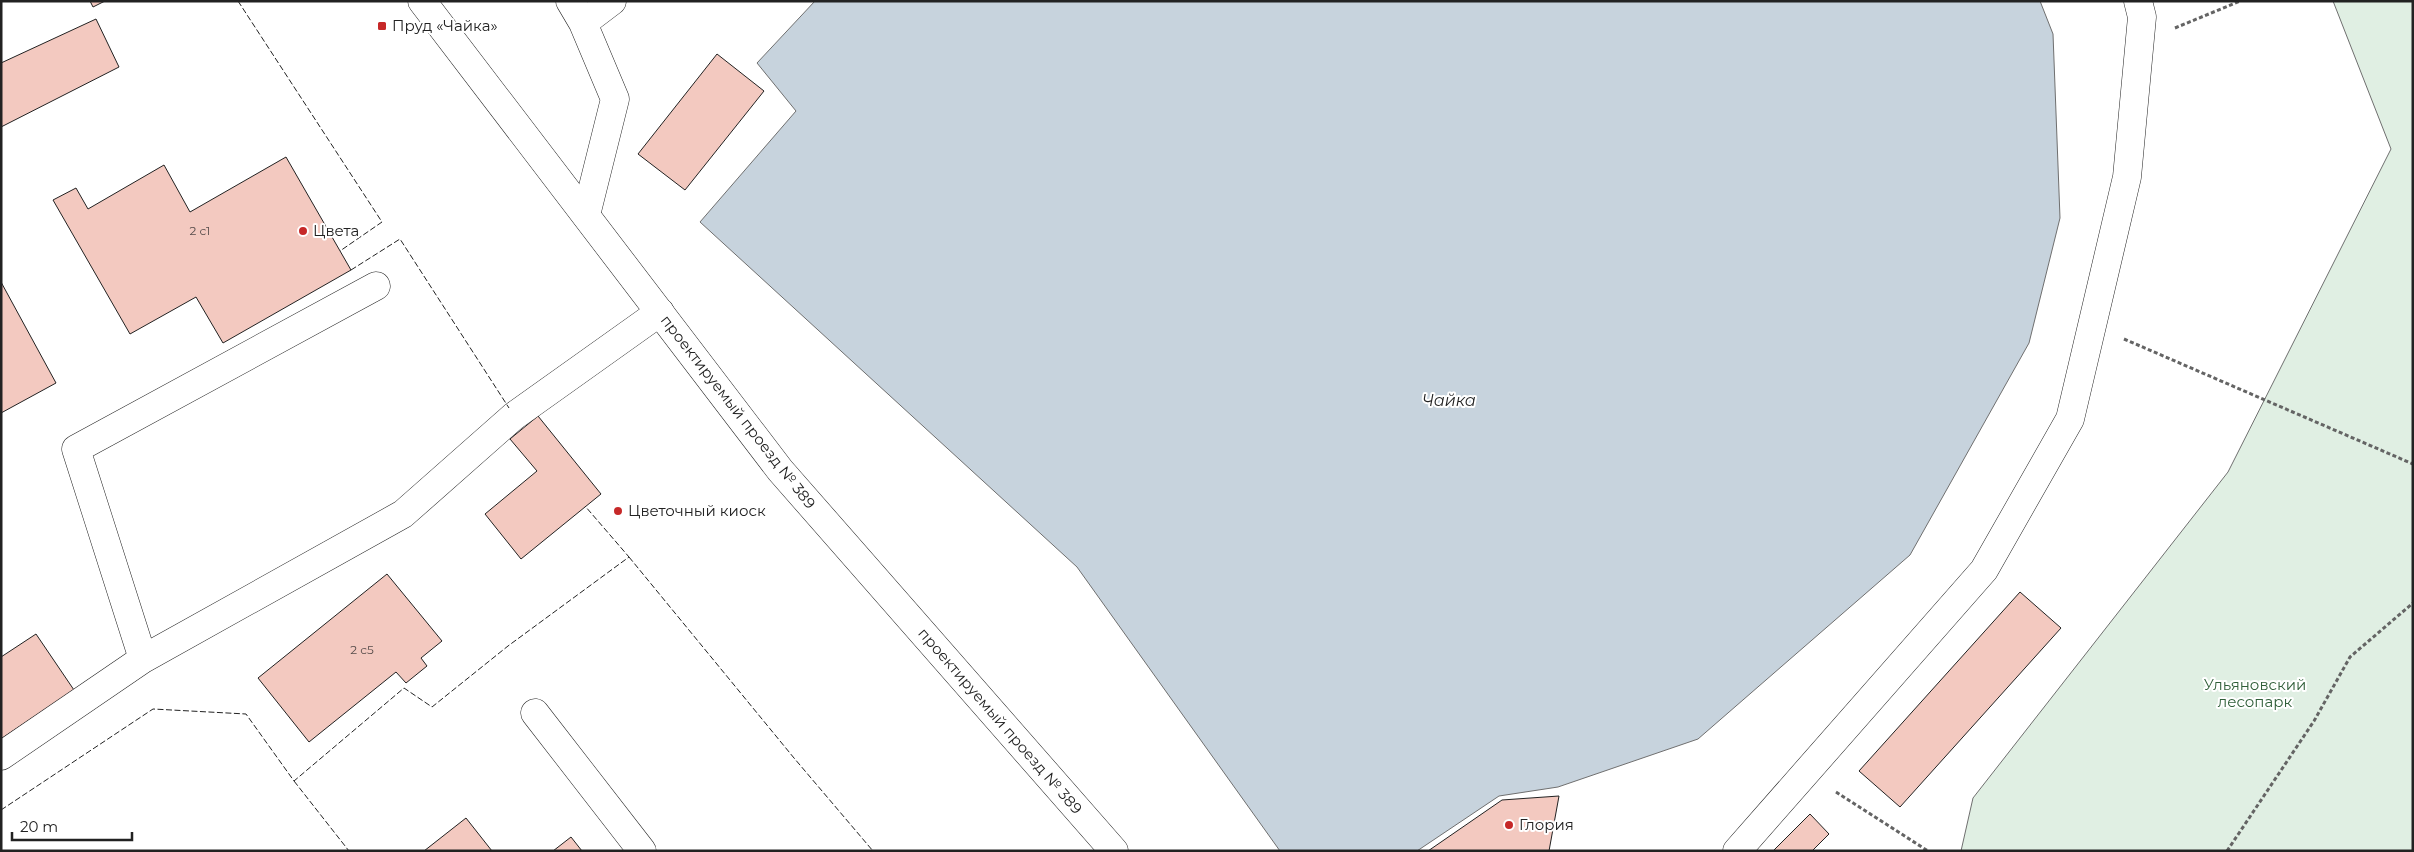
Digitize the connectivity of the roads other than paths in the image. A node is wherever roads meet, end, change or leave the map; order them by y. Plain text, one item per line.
1 (422, 1) edge
2 (612, 1) edge
3 (2138, 1) edge
4 (577, 12) edge
5 (586, 215) junction
6 (376, 286) dead end
7 (660, 312) junction
8 (143, 659) junction
9 (535, 713) dead end
10 (1, 756) edge
11 (642, 851) edge
12 (1114, 851) edge
13 (1737, 851) edge

1 - 5 main road, проектируемый проезд № 389
2 - 4 main road
3 - 13 main road
4 - 5 main road
5 - 7 main road, проектируемый проезд № 389
6 - 8 main road
7 - 8 main road
7 - 12 main road, проектируемый проезд № 389
8 - 10 main road
9 - 11 main road

